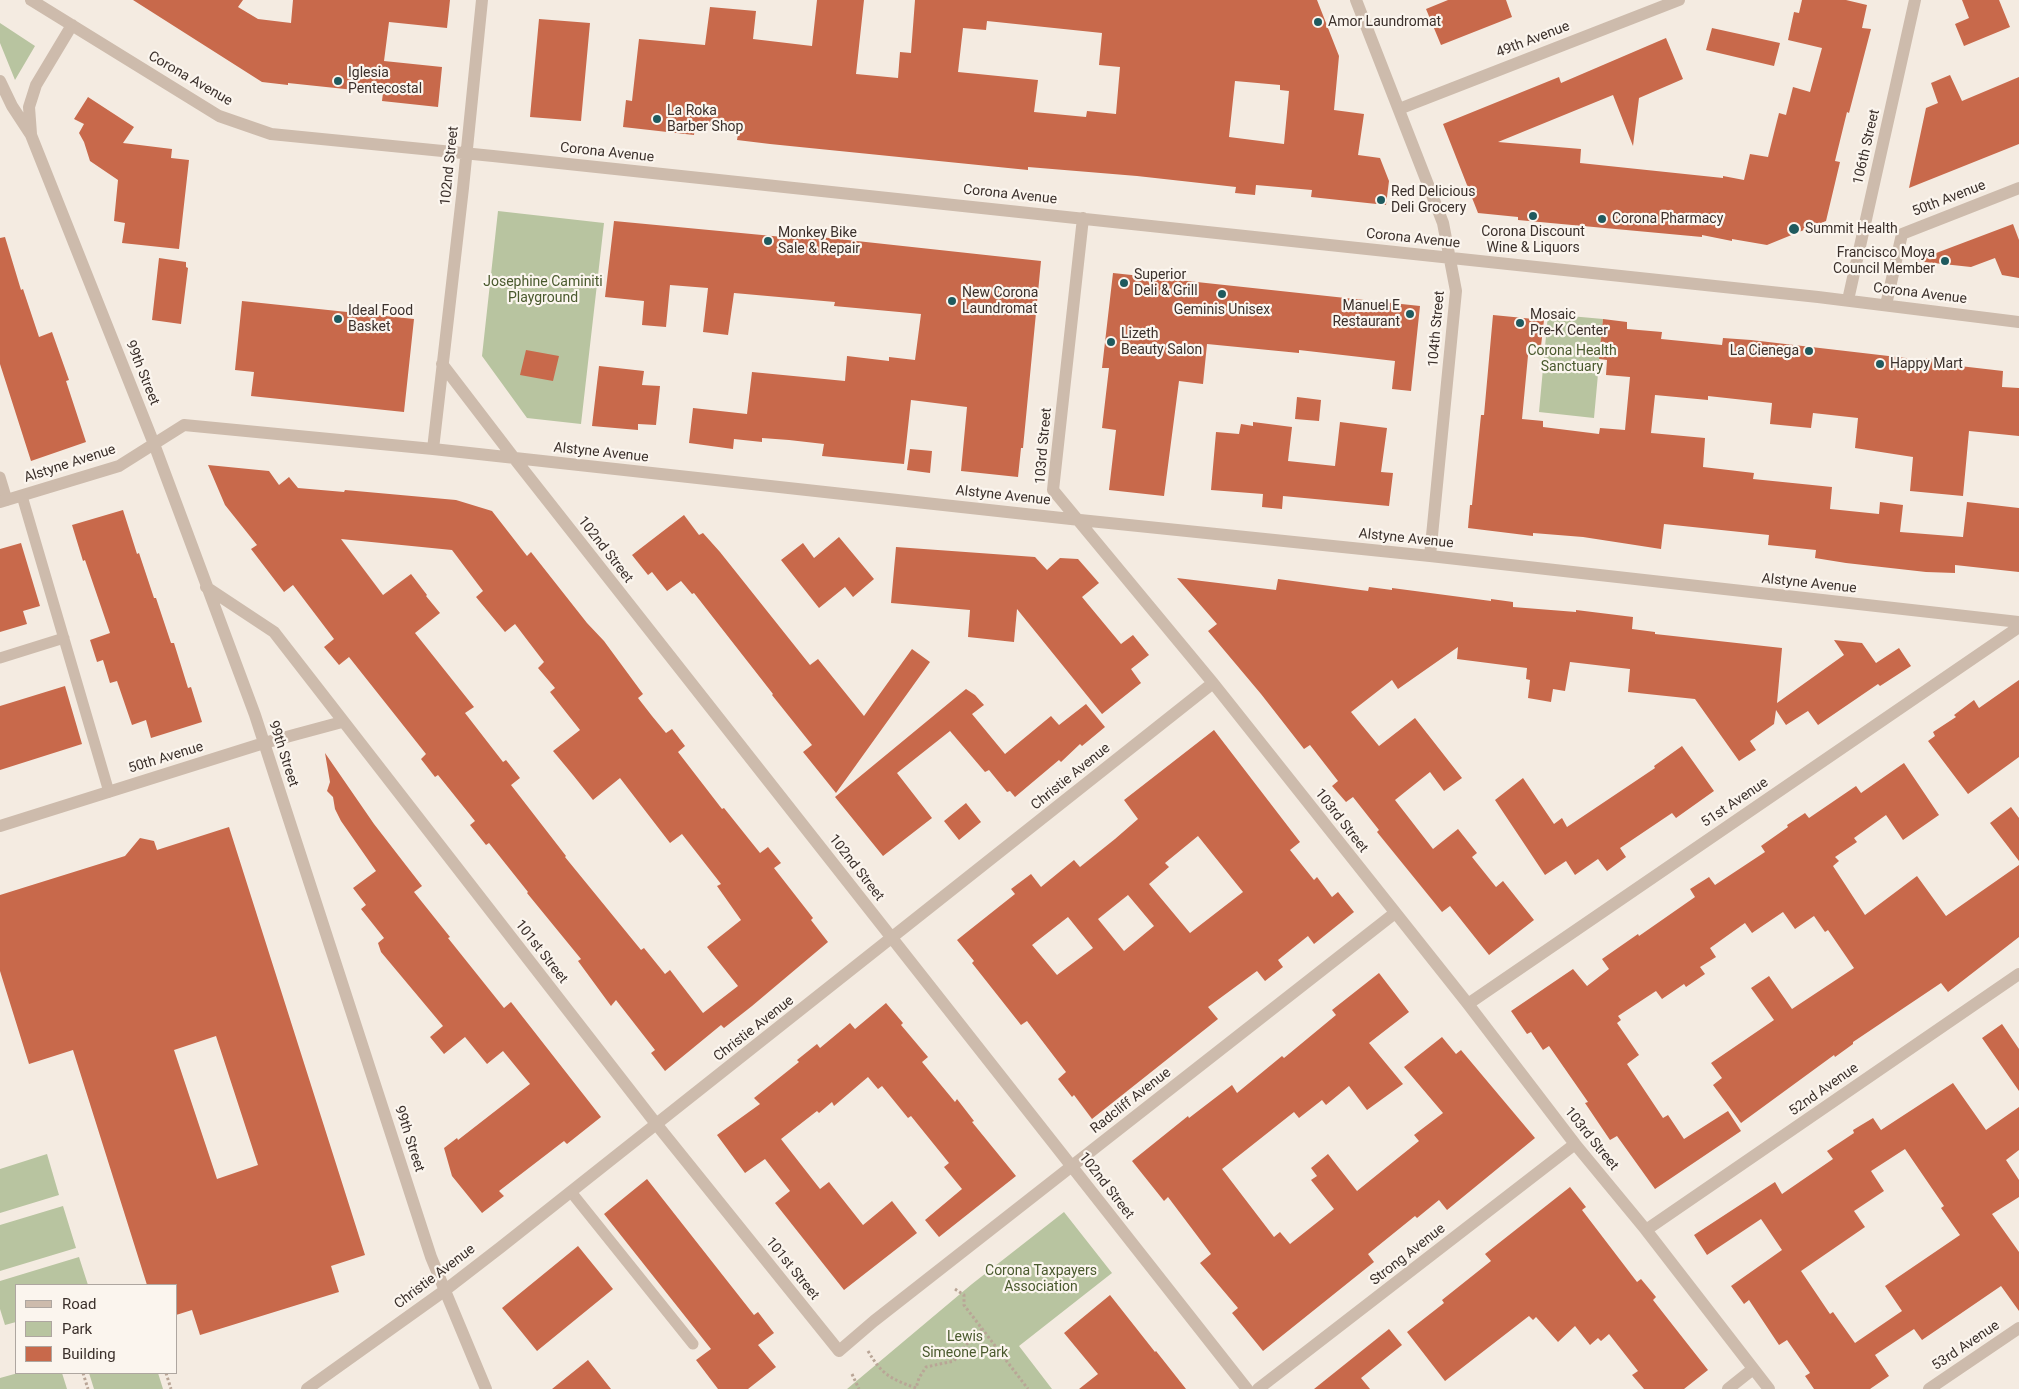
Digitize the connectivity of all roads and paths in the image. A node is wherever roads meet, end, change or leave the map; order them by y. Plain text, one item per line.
1 (31, 0) edge
2 (482, 0) edge
3 (1356, 0) edge
4 (1679, 0) edge
5 (1915, 0) edge
6 (72, 25) junction
7 (0, 81) edge
8 (1399, 109) junction
9 (31, 135) junction
10 (466, 154) junction
11 (2019, 188) edge
12 (1083, 218) junction
13 (1450, 257) junction
14 (1848, 300) junction
15 (1886, 304) junction
16 (2019, 322) edge
17 (442, 364) junction
18 (154, 444) junction
19 (433, 449) junction
20 (514, 458) junction
21 (0, 477) edge
22 (22, 496) junction
23 (4, 501) edge
24 (1080, 520) junction
25 (1430, 556) junction
26 (206, 587) junction
27 (2019, 622) edge
28 (2019, 627) edge
29 (64, 638) junction
30 (0, 658) edge
31 (1213, 683) junction
32 (342, 722) junction
33 (264, 743) junction
34 (109, 792) junction
35 (0, 826) edge
36 (1395, 913) junction
37 (892, 938) junction
38 (2019, 974) edge
39 (1468, 1004) junction
40 (657, 1125) junction
41 (1575, 1144) junction
42 (1072, 1166) junction
43 (571, 1192) junction
44 (1646, 1230) junction
45 (956, 1289) dead end
46 (444, 1291) junction
47 (2019, 1328) edge
48 (982, 1329) junction
49 (692, 1344) dead end
50 (867, 1349) dead end
51 (839, 1351) joint
52 (1753, 1369) junction
53 (83, 1374) edge
54 (166, 1374) edge
55 (852, 1374) dead end
56 (88, 1389) edge
57 (171, 1389) edge
58 (307, 1389) edge
59 (486, 1389) edge
60 (859, 1389) edge
61 (1028, 1389) edge
62 (1247, 1389) edge
63 (1258, 1389) edge
64 (1728, 1389) edge
65 (1769, 1389) edge
66 (1929, 1389) edge

1 - 6 street, Corona Avenue
2 - 10 street, 102nd Street
3 - 8 street, 104th Street
4 - 8 street, 49th Avenue
5 - 14 street, 106th Street
6 - 9 street, 99th Street
6 - 10 street, Corona Avenue
7 - 9 street, 99th Street
8 - 13 street, 104th Street
9 - 18 street, 99th Street
10 - 12 street, Corona Avenue
10 - 17 street, 102nd Street
11 - 15 street, 50th Avenue
12 - 13 street, Corona Avenue
12 - 24 street, 103rd Street
13 - 14 street, Corona Avenue
13 - 25 street, 104th Street
14 - 15 street, Corona Avenue
15 - 16 street, Corona Avenue
17 - 19 street, 102nd Street
17 - 20 street, 102nd Street
18 - 19 street, Alstyne Avenue
18 - 22 street, Alstyne Avenue
18 - 26 street, 99th Street
19 - 20 street, Alstyne Avenue
20 - 24 street, Alstyne Avenue
20 - 37 street, 102nd Street
21 - 23 lane
22 - 23 street, Alstyne Avenue
22 - 29 lane
24 - 25 street, Alstyne Avenue
24 - 31 street, 103rd Street
25 - 27 street, Alstyne Avenue
26 - 32 street, 101st Street
26 - 33 street, 99th Street
28 - 39 street, 51st Avenue
29 - 30 lane
29 - 34 lane
31 - 36 street, 103rd Street
31 - 37 street, Christie Avenue
32 - 33 street, 50th Avenue
32 - 40 street, 101st Street
33 - 34 street, 50th Avenue
33 - 46 street, 99th Street
34 - 35 street, 50th Avenue
36 - 39 street, 103rd Street
36 - 42 street, Radcliff Avenue
37 - 40 street, Christie Avenue
37 - 42 street, 102nd Street
38 - 44 street, 52nd Avenue
39 - 41 street, 103rd Street
40 - 43 street, Christie Avenue
40 - 51 street, 101st Street
41 - 44 street, 103rd Street
41 - 63 street, Strong Avenue
42 - 51 street, Radcliff Avenue
42 - 62 street, 102nd Street
43 - 46 street, Christie Avenue
43 - 49 lane
44 - 52 street, 103rd Street
45 - 48 path
46 - 58 street, Christie Avenue
46 - 59 street, 99th Street
47 - 66 street, 53rd Avenue
48 - 50 path
48 - 61 path
52 - 64 street
52 - 65 street, 103rd Street
53 - 56 path
54 - 57 path
55 - 60 path

